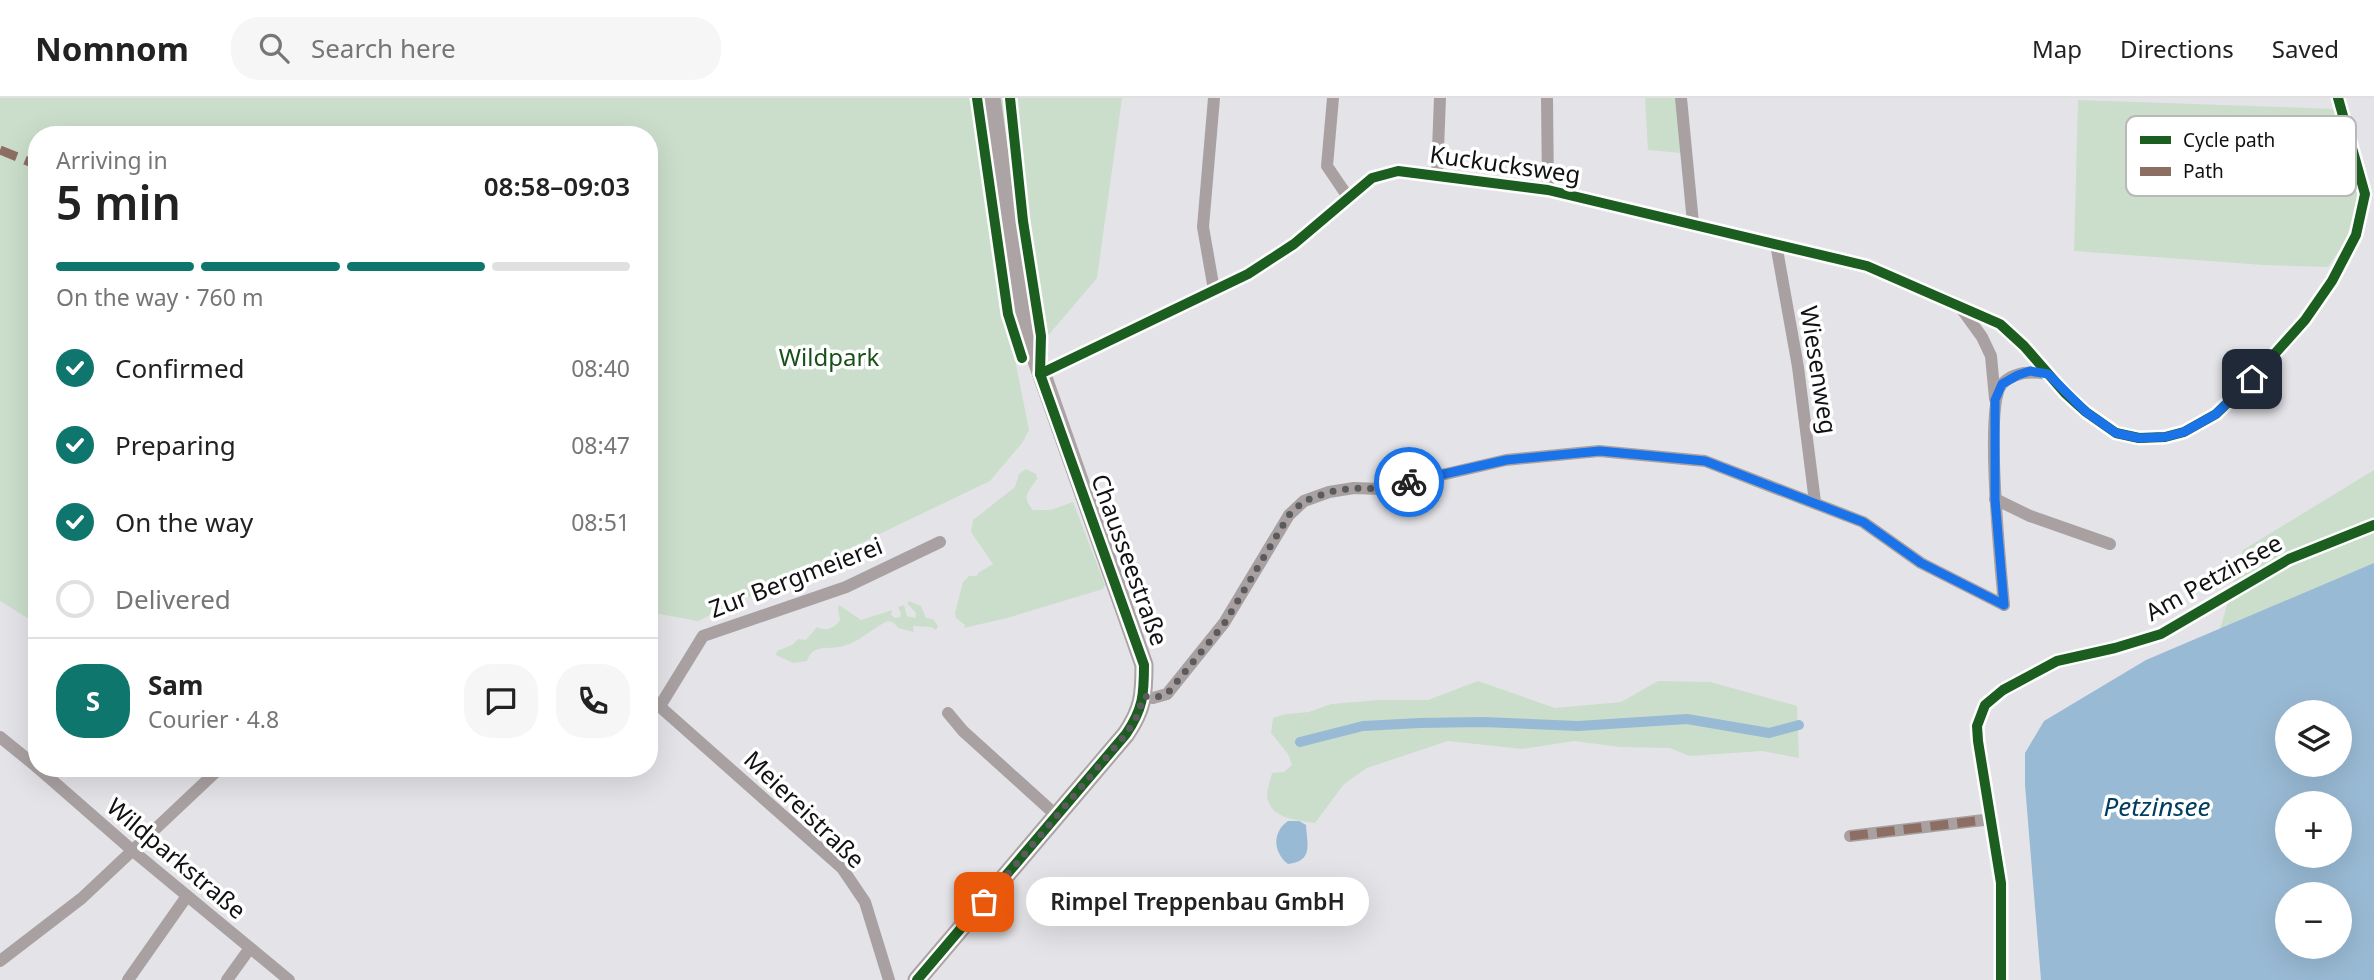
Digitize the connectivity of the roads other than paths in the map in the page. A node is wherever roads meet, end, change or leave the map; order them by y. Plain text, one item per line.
1 (991, 98) edge
2 (1214, 98) edge
3 (1333, 98) edge
4 (1440, 98) edge
5 (1547, 98) edge
6 (1681, 98) edge
7 (2338, 98) edge
8 (2343, 116) edge
9 (2356, 162) edge
10 (1437, 175) junction
11 (1548, 190) junction
12 (1348, 197) junction
13 (1693, 223) junction
14 (1776, 244) junction
15 (1214, 290) junction
16 (1959, 305) junction
17 (1040, 374) junction
18 (2048, 374) junction
19 (1995, 400) junction
20 (1995, 499) junction
21 (1815, 502) junction
22 (2374, 525) edge
23 (940, 542) dead end
24 (2110, 544) dead end
25 (1144, 696) junction
26 (658, 697) edge
27 (658, 706) edge
28 (948, 713) dead end
29 (0, 737) edge
30 (28, 760) edge
31 (47, 777) edge
32 (211, 777) edge
33 (1056, 816) junction
34 (1992, 819) junction
35 (1850, 836) dead end
36 (133, 851) junction
37 (187, 896) junction
38 (250, 948) junction
39 (0, 961) edge
40 (128, 980) edge
41 (227, 980) edge
42 (289, 980) edge
43 (889, 980) edge
44 (918, 980) edge
45 (2001, 980) edge

1 - 17 main road, Chausseestraße
2 - 15 street
3 - 12 street
4 - 10 street
5 - 11 street, Kuckucksweg
6 - 13 street
7 - 8 street, Kuckucksweg
9 - 18 street, Kuckucksweg
10 - 11 street, Kuckucksweg
10 - 12 street, Kuckucksweg
11 - 13 street, Kuckucksweg
12 - 15 street, Kuckucksweg
13 - 14 street, Kuckucksweg
14 - 16 street, Kuckucksweg
14 - 21 street, Wiesenweg
15 - 17 street, Kuckucksweg
16 - 18 street, Kuckucksweg
16 - 19 street
17 - 25 main road, Chausseestraße
18 - 19 street
19 - 20 street
20 - 21 street
20 - 24 street
21 - 25 street
22 - 34 street, Am Petzinsee
23 - 26 street, Zur Bergmeierei
25 - 33 main road, Chausseestraße
27 - 43 street, Meiereistraße
28 - 33 street
29 - 30 street, Wildparkstraße
31 - 36 street, Wildparkstraße
32 - 36 street
33 - 44 main road, Chausseestraße
34 - 35 street
34 - 45 street, Am Petzinsee
36 - 37 street, Wildparkstraße
36 - 39 street
37 - 38 street, Wildparkstraße
37 - 40 street
38 - 41 street
38 - 42 street, Wildparkstraße

